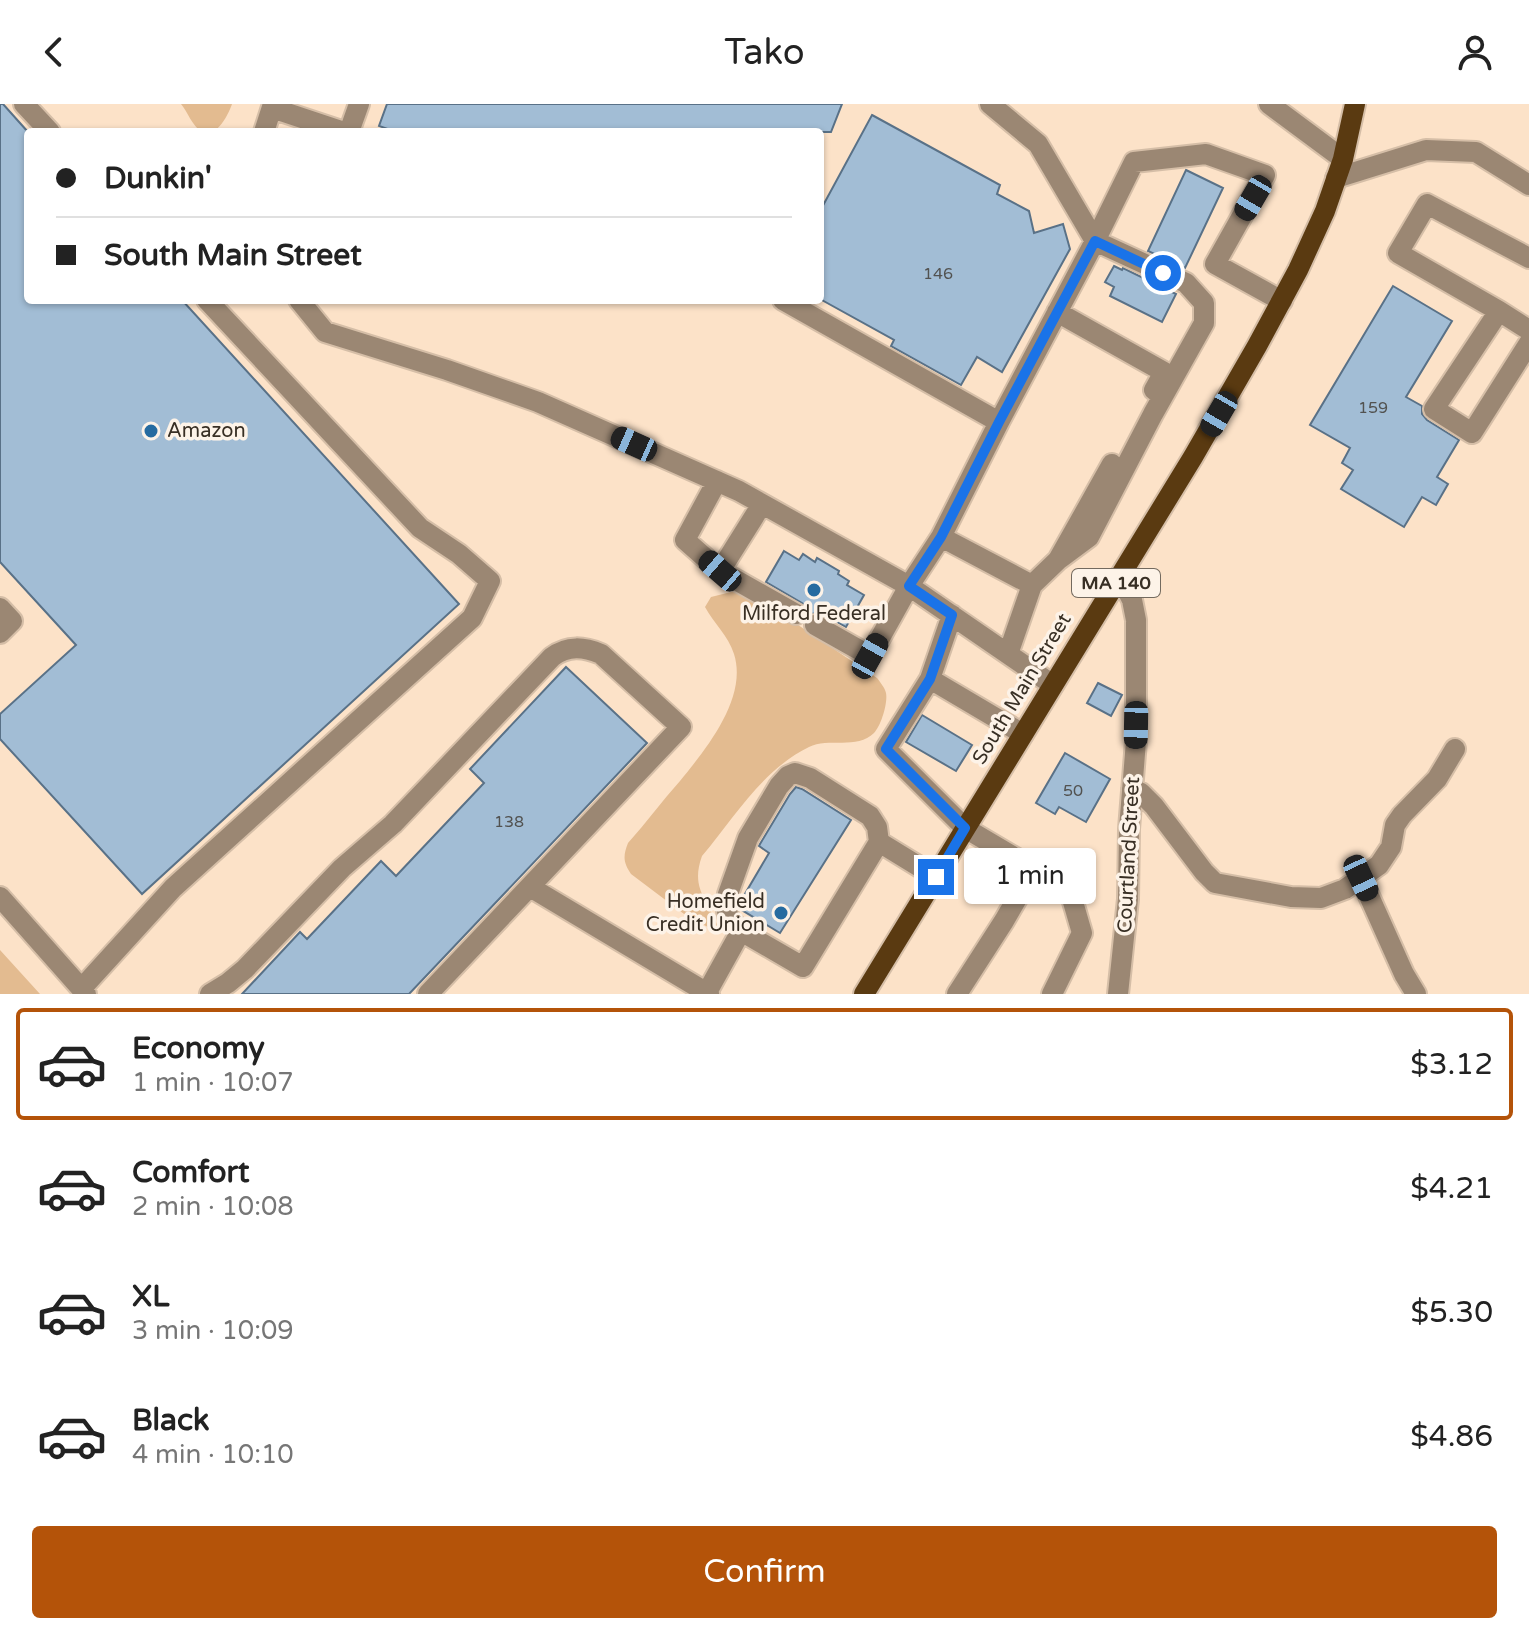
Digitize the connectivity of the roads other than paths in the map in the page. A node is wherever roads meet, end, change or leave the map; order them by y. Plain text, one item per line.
1 (24, 104) edge
2 (359, 104) edge
3 (990, 104) edge
4 (1269, 104) edge
5 (1355, 104) edge
6 (273, 106) edge
7 (46, 128) edge
8 (265, 128) edge
9 (336, 128) edge
10 (349, 128) edge
11 (1340, 169) junction
12 (1529, 185) edge
13 (1095, 241) junction
14 (1529, 258) edge
15 (1282, 301) junction
16 (211, 304) edge
17 (302, 304) edge
18 (790, 304) edge
19 (1499, 311) junction
20 (1057, 312) junction
21 (1529, 330) edge
22 (1529, 343) edge
23 (999, 422) junction
24 (717, 481) junction
25 (762, 504) junction
26 (941, 537) junction
27 (1058, 560) junction
28 (720, 571) junction
29 (1120, 576) junction
30 (1032, 585) junction
31 (909, 586) junction
32 (0, 608) edge
33 (796, 614) dead end
34 (952, 615) junction
35 (815, 625) dead end
36 (0, 633) edge
37 (1008, 654) junction
38 (930, 679) junction
39 (1053, 685) junction
40 (1023, 734) junction
41 (1455, 749) dead end
42 (1132, 789) junction
43 (965, 828) junction
44 (879, 842) junction
45 (1034, 869) junction
46 (936, 877) junction
47 (1361, 878) junction
48 (530, 887) junction
49 (0, 897) edge
50 (741, 931) junction
51 (84, 991) edge
52 (218, 992) edge
53 (707, 993) edge
54 (428, 994) edge
55 (864, 994) edge
56 (957, 994) edge
57 (1052, 994) edge
58 (1118, 994) edge
59 (1416, 994) edge

1 - 7 street
2 - 10 street
3 - 13 street
4 - 11 street
5 - 11 main road, South Main Street / MA 140
6 - 8 street
6 - 9 street
11 - 12 street
11 - 15 main road, South Main Street / MA 140
13 - 15 street
13 - 20 street
13 - 27 street
14 - 19 street
15 - 29 main road, South Main Street / MA 140
16 - 51 street
17 - 24 street
18 - 23 street
19 - 21 street
19 - 22 street
20 - 23 street
20 - 27 street
23 - 26 street
24 - 25 street
24 - 28 street
25 - 28 street
25 - 31 street
26 - 30 street
26 - 31 street
27 - 30 street
28 - 33 street
29 - 39 main road, South Main Street / MA 140
29 - 42 street, Courtland Street
30 - 37 street
31 - 34 street
31 - 35 street
32 - 36 street
34 - 37 street
34 - 38 street
37 - 39 street
38 - 40 street
38 - 43 street
39 - 40 main road, South Main Street / MA 140
40 - 43 main road, South Main Street / MA 140
41 - 47 street
42 - 47 street
42 - 58 street, Courtland Street
43 - 45 street
43 - 46 main road, South Main Street / MA 140
44 - 46 street
44 - 50 street
44 - 50 street
45 - 56 street
45 - 57 street
46 - 55 main road, South Main Street / MA 140
47 - 59 street
48 - 52 street
48 - 53 street
48 - 54 street
49 - 51 street
50 - 53 street

